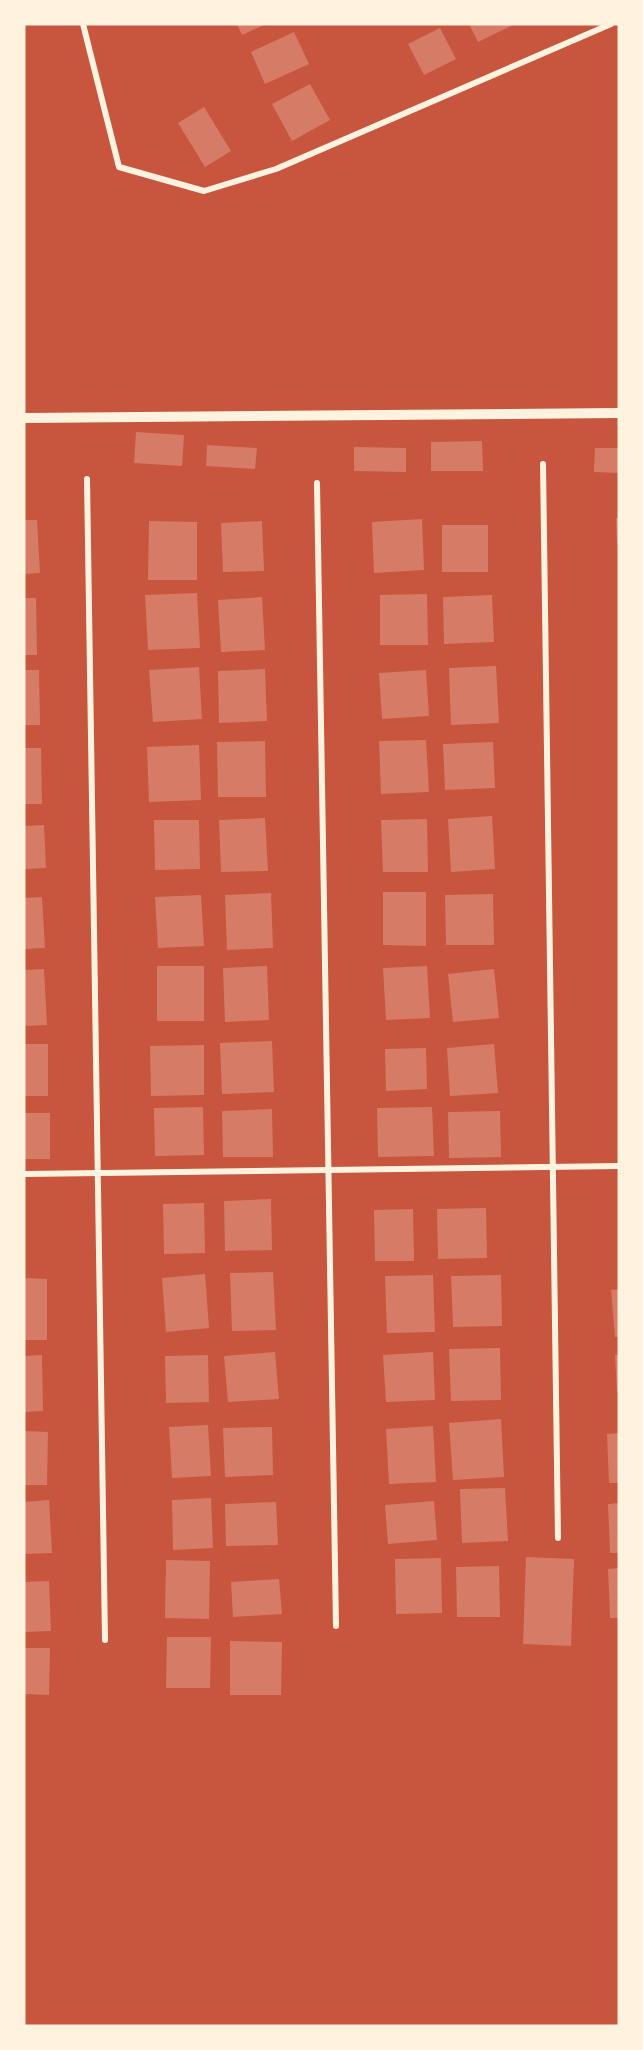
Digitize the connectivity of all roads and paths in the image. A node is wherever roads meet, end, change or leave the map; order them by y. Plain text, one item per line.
1 (83, 24) edge
2 (611, 24) edge
3 (619, 413) edge
4 (24, 418) edge
5 (543, 464) dead end
6 (87, 479) dead end
7 (316, 483) dead end
8 (619, 1166) edge
9 (552, 1167) junction
10 (330, 1170) junction
11 (98, 1173) junction
12 (24, 1174) edge
13 (558, 1538) dead end
14 (336, 1626) dead end
15 (105, 1640) dead end

1 - 2 street
3 - 4 street
5 - 9 street
6 - 11 street
7 - 10 street
8 - 9 street
9 - 10 street
9 - 13 street
10 - 11 street
10 - 14 street
11 - 12 street
11 - 15 street

